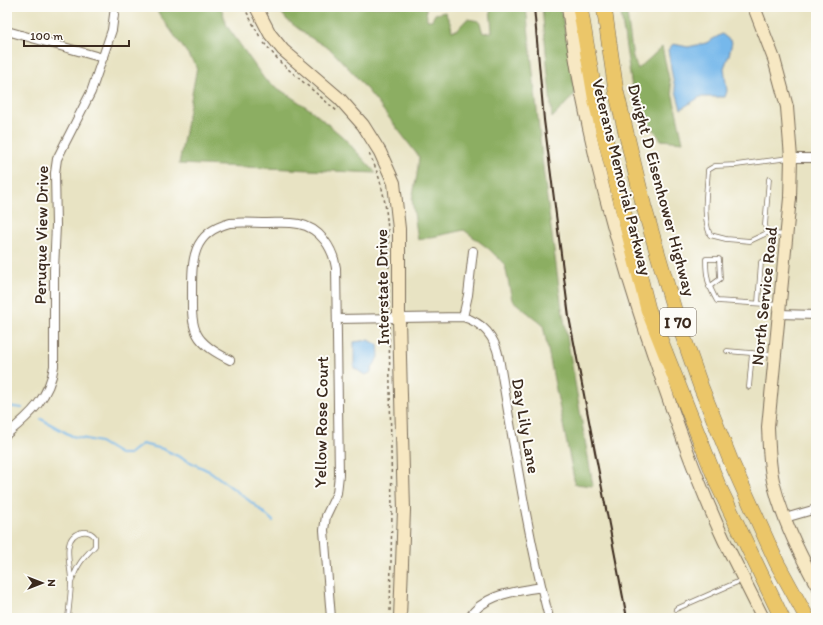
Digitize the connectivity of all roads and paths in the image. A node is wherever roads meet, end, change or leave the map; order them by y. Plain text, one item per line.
1 (115, 7) edge
2 (244, 7) edge
3 (256, 7) edge
4 (568, 7) edge
5 (580, 7) edge
6 (604, 7) edge
7 (754, 7) edge
8 (7, 31) edge
9 (103, 58) junction
10 (337, 111) dead end
11 (369, 153) dead end
12 (791, 158) junction
13 (816, 158) edge
14 (769, 179) dead end
15 (767, 233) junction
16 (787, 236) junction
17 (473, 251) dead end
18 (761, 262) dead end
19 (709, 287) junction
20 (758, 303) junction
21 (779, 310) junction
22 (816, 314) edge
23 (463, 317) junction
24 (337, 319) junction
25 (394, 319) junction
26 (727, 351) dead end
27 (752, 353) junction
28 (775, 355) junction
29 (230, 360) dead end
30 (749, 387) dead end
31 (7, 434) edge
32 (816, 509) edge
33 (785, 518) junction
34 (744, 579) junction
35 (71, 583) junction
36 (816, 584) edge
37 (541, 587) junction
38 (676, 609) dead end
39 (395, 617) edge
40 (68, 618) edge
41 (331, 618) edge
42 (469, 618) edge
43 (549, 618) edge
44 (763, 618) edge
45 (782, 618) edge
46 (807, 618) edge

1 - 9 street, Peruque View Drive
2 - 10 path
3 - 25 street, Interstate Drive
4 - 34 street, Veterans Memorial Parkway
5 - 45 highway, I 70
6 - 46 highway, Dwight D Eisenhower Highway / I 70
7 - 12 street, North Service Road
8 - 9 street
9 - 31 street, Peruque View Drive
11 - 25 path
12 - 13 street
12 - 15 lane
12 - 16 street, North Service Road
14 - 15 lane
15 - 16 lane
16 - 21 street, North Service Road
17 - 23 street
18 - 20 lane
19 - 19 lane
19 - 20 lane
20 - 21 lane
21 - 22 street
21 - 28 street, North Service Road
23 - 25 street, Day Lily Lane
23 - 37 street, Day Lily Lane
24 - 25 street, Day Lily Lane
24 - 29 street, Yellow Rose Court
24 - 41 street, Yellow Rose Court
25 - 39 path
25 - 39 street, Interstate Drive
26 - 27 lane
27 - 28 lane
27 - 30 lane
28 - 33 street, North Service Road
32 - 33 street
33 - 36 street, North Service Road
34 - 38 lane
34 - 44 street, Veterans Memorial Parkway
35 - 35 lane
35 - 40 lane
37 - 42 street
37 - 43 street, Day Lily Lane

